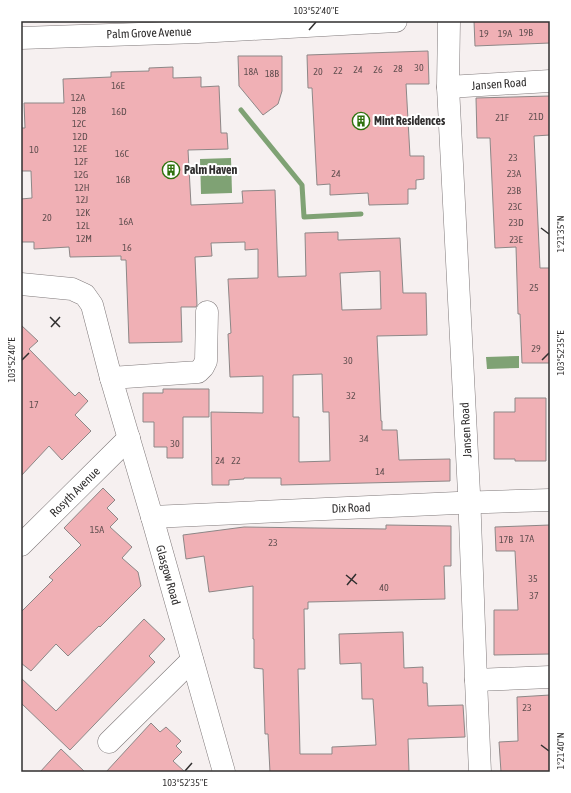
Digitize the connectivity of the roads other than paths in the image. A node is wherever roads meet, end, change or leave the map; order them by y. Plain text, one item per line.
1 (396, 21) edge
2 (449, 21) edge
3 (197, 26) edge
4 (21, 38) edge
5 (550, 81) edge
6 (448, 87) junction
7 (21, 284) edge
8 (207, 312) dead end
9 (111, 378) junction
10 (129, 438) junction
11 (550, 500) edge
12 (470, 502) junction
13 (152, 517) junction
14 (21, 545) edge
15 (192, 660) junction
16 (550, 677) edge
17 (476, 680) junction
18 (109, 742) dead end
19 (224, 772) edge
20 (480, 772) edge

1 - 3 street, Palm Grove Avenue
2 - 6 street, Jansen Road
3 - 4 street, Palm Grove Avenue
5 - 6 street, Jansen Road
6 - 12 street, Jansen Road
7 - 9 street, Glasgow Road
8 - 9 street
9 - 10 street, Glasgow Road
10 - 13 street, Glasgow Road
10 - 14 street, Rosyth Avenue
11 - 12 street, Dix Road
12 - 13 street, Dix Road
12 - 17 street, Jansen Road
13 - 15 street, Glasgow Road
15 - 18 street
15 - 19 street, Glasgow Road
16 - 17 street
17 - 20 street, Jansen Road

